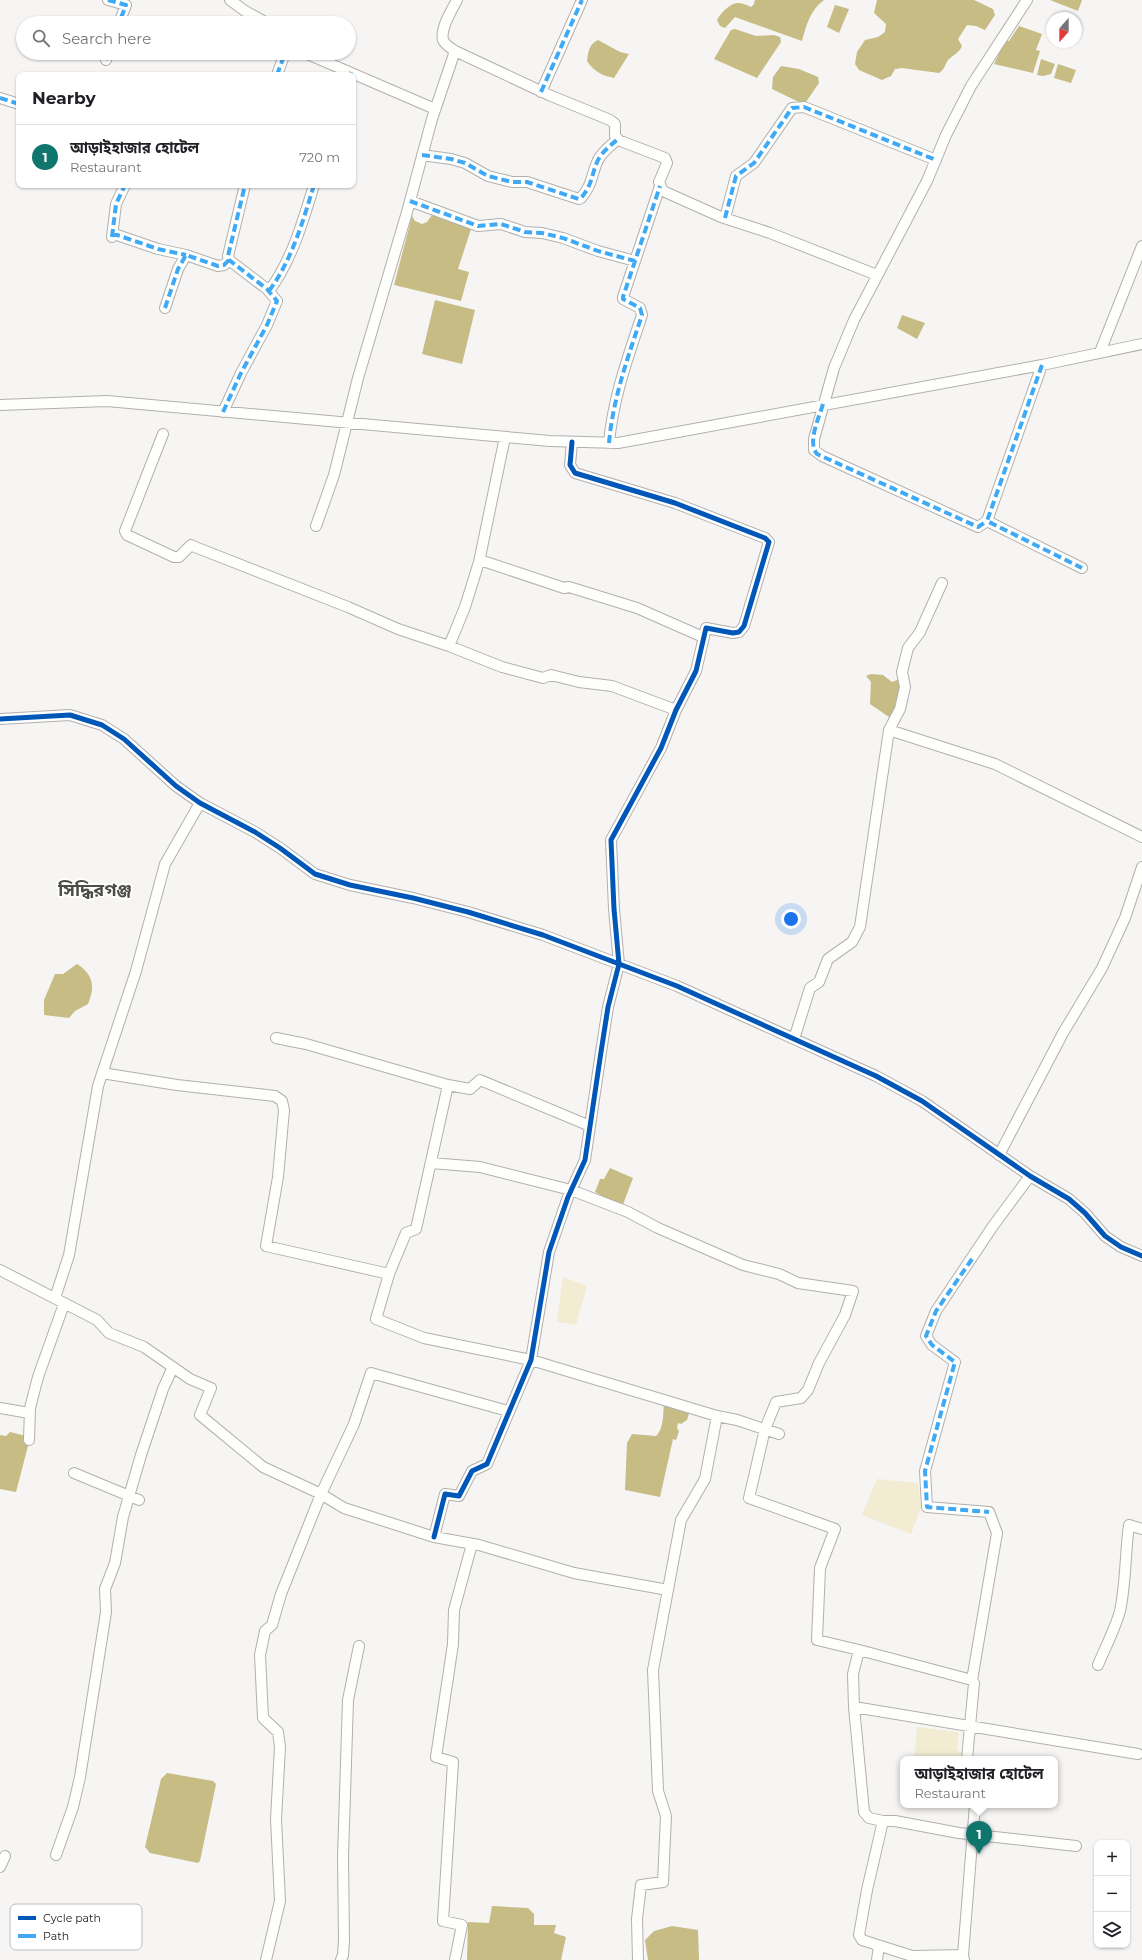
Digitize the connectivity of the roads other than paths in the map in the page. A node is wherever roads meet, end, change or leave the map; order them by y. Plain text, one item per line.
1 (108, 0) edge
2 (230, 0) edge
3 (457, 0) edge
4 (582, 0) edge
5 (1027, 0) edge
6 (122, 16) edge
7 (254, 16) edge
8 (455, 51) junction
9 (282, 60) edge
10 (320, 60) edge
11 (278, 72) edge
12 (347, 72) edge
13 (356, 76) edge
14 (541, 92) junction
15 (0, 98) edge
16 (16, 103) edge
17 (436, 109) junction
18 (618, 139) junction
19 (422, 155) junction
20 (936, 160) junction
21 (660, 186) junction
22 (124, 188) edge
23 (245, 188) edge
24 (313, 188) edge
25 (410, 201) junction
26 (725, 218) junction
27 (1142, 246) edge
28 (186, 255) junction
29 (229, 260) junction
30 (635, 261) junction
31 (877, 276) junction
32 (269, 291) junction
33 (165, 308) dead end
34 (1142, 344) edge
35 (1100, 352) junction
36 (1042, 365) junction
37 (0, 404) edge
38 (823, 404) junction
39 (223, 412) junction
40 (347, 423) junction
41 (163, 434) dead end
42 (505, 437) junction
43 (572, 442) junction
44 (609, 443) junction
45 (987, 521) junction
46 (316, 526) dead end
47 (479, 562) junction
48 (1082, 568) dead end
49 (942, 583) dead end
50 (703, 637) junction
51 (449, 646) junction
52 (676, 710) junction
53 (0, 719) edge
54 (889, 730) junction
55 (200, 803) junction
56 (1142, 837) edge
57 (1142, 867) edge
58 (620, 964) junction
59 (276, 1038) dead end
60 (794, 1039) junction
61 (102, 1073) junction
62 (448, 1084) junction
63 (590, 1126) junction
64 (999, 1155) junction
65 (431, 1163) junction
66 (1030, 1176) junction
67 (571, 1190) junction
68 (1142, 1256) edge
69 (0, 1270) edge
70 (389, 1274) junction
71 (59, 1301) junction
72 (531, 1360) junction
73 (172, 1367) junction
74 (0, 1408) edge
75 (508, 1411) junction
76 (30, 1414) junction
77 (717, 1416) junction
78 (765, 1429) junction
79 (779, 1434) dead end
80 (29, 1440) dead end
81 (74, 1473) dead end
82 (321, 1494) junction
83 (129, 1496) junction
84 (139, 1500) dead end
85 (1142, 1529) edge
86 (434, 1537) junction
87 (472, 1544) junction
88 (668, 1590) junction
89 (359, 1646) dead end
90 (859, 1650) junction
91 (1098, 1665) dead end
92 (972, 1680) junction
93 (854, 1707) junction
94 (971, 1727) junction
95 (1138, 1754) dead end
96 (967, 1756) edge
97 (975, 1808) edge
98 (883, 1821) junction
99 (971, 1835) junction
100 (1076, 1846) dead end
101 (56, 1855) dead end
102 (5, 1856) dead end
103 (0, 1867) edge
104 (879, 1946) junction
105 (963, 1957) edge
106 (266, 1960) edge
107 (341, 1960) edge
108 (455, 1960) edge
109 (638, 1960) edge
110 (876, 1960) edge

1 - 6 street
2 - 7 street
3 - 8 street
4 - 14 street
5 - 20 street
8 - 14 street
8 - 17 street
9 - 11 street
10 - 12 street
13 - 17 street
14 - 18 street
15 - 16 street
17 - 19 street
18 - 19 street
18 - 21 street
19 - 25 street
20 - 26 street
20 - 31 street
21 - 26 street
21 - 30 street
22 - 28 street
23 - 29 street
24 - 32 street
25 - 30 street
25 - 40 street
26 - 31 street
27 - 35 street
28 - 29 street
28 - 33 street
29 - 32 street
30 - 44 street
31 - 38 street
32 - 39 street
34 - 35 street
35 - 36 street
36 - 38 street
36 - 45 street
37 - 39 street
38 - 44 street
38 - 45 street
39 - 40 street
40 - 42 street
40 - 46 street
41 - 51 street
42 - 43 street
42 - 47 street
43 - 44 street
43 - 50 street
45 - 48 street
47 - 50 street
47 - 51 street
49 - 54 street
50 - 52 street
51 - 52 street
52 - 58 street
53 - 55 street
54 - 56 street
54 - 60 street
55 - 58 street
55 - 61 street
57 - 64 street
58 - 60 street
58 - 63 street
59 - 62 street
60 - 64 street
61 - 70 street
61 - 71 street
62 - 63 street
62 - 65 street
63 - 67 street
64 - 66 street
65 - 67 street
65 - 70 street
66 - 68 street
66 - 92 street
67 - 72 street
67 - 78 street
69 - 71 street
70 - 72 street
71 - 73 street
71 - 76 street
72 - 75 street
72 - 77 street
73 - 82 street
73 - 83 street
74 - 76 street
75 - 82 street
75 - 86 street
76 - 80 street
77 - 78 street
77 - 88 street
78 - 79 street
78 - 90 street
81 - 83 street
82 - 86 street
82 - 106 street
83 - 84 street
83 - 101 street
85 - 91 street
86 - 87 street
87 - 88 street
87 - 108 street
88 - 109 street
89 - 107 street
90 - 92 street
90 - 93 street
92 - 94 street
93 - 94 street
93 - 98 street
94 - 95 street
94 - 96 street
97 - 99 street
98 - 99 street
98 - 104 street
99 - 100 street
99 - 105 street
102 - 103 street
104 - 105 street
104 - 110 street

